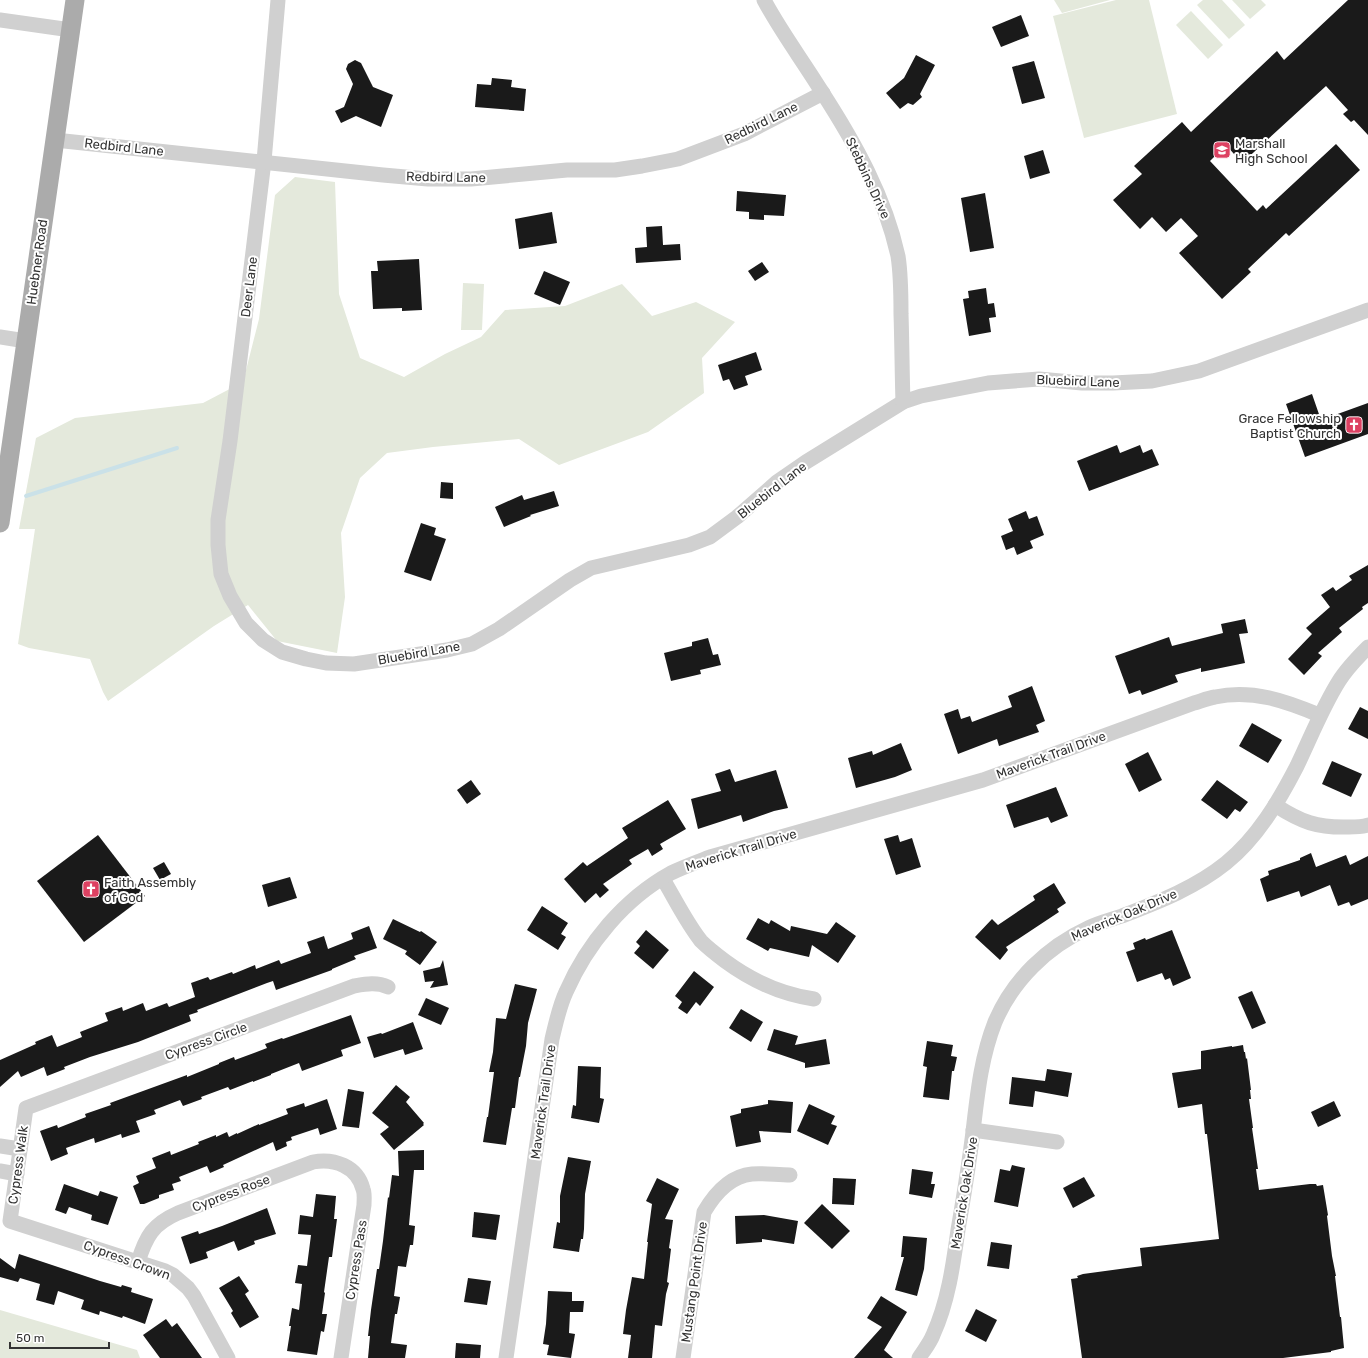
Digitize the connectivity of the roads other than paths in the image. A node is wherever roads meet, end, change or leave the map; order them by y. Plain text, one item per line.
1 (75, 0) edge
2 (278, 0) edge
3 (764, 0) edge
4 (0, 20) edge
5 (71, 30) junction
6 (823, 93) junction
7 (55, 140) junction
8 (264, 161) junction
9 (1368, 310) edge
10 (0, 337) edge
11 (26, 341) junction
12 (903, 402) junction
13 (0, 523) edge
14 (221, 574) joint
15 (1368, 647) edge
16 (1319, 715) junction
17 (1275, 805) junction
18 (1368, 825) edge
19 (663, 878) junction
20 (388, 987) dead end
21 (814, 999) dead end
22 (26, 1108) joint
23 (973, 1130) junction
24 (1057, 1142) dead end
25 (0, 1146) edge
26 (20, 1149) junction
27 (348, 1167) joint
28 (0, 1171) edge
29 (17, 1174) junction
30 (790, 1175) dead end
31 (10, 1221) joint
32 (138, 1262) junction
33 (228, 1358) edge
34 (341, 1358) edge
35 (506, 1358) edge
36 (683, 1358) edge
37 (919, 1358) edge

1 - 5 main road, Huebner Road
2 - 8 street, Deer Lane
3 - 6 street, Stebbins Drive
4 - 5 street
5 - 7 main road, Huebner Road
6 - 8 street, Redbird Lane
6 - 12 street, Stebbins Drive
7 - 8 street, Redbird Lane
7 - 11 main road, Huebner Road
8 - 14 street, Deer Lane
9 - 12 street, Bluebird Lane
10 - 11 street
11 - 13 main road, Huebner Road
12 - 14 street, Bluebird Lane
15 - 16 street, Maverick Oak Drive
16 - 17 street, Maverick Oak Drive
16 - 19 street, Maverick Trail Drive
17 - 18 street
17 - 23 street, Maverick Oak Drive
19 - 21 street
19 - 35 street, Maverick Trail Drive
20 - 22 street, Cypress Circle
22 - 26 street, Cypress Walk
23 - 24 street
23 - 37 street, Maverick Oak Drive
25 - 26 street
26 - 29 street, Cypress Walk
27 - 32 street, Cypress Rose
27 - 34 street, Cypress Pass
28 - 29 street
29 - 31 street, Cypress Walk
30 - 36 street, Mustang Point Drive
31 - 32 street, Cypress Crown
32 - 33 street, Cypress Crown

